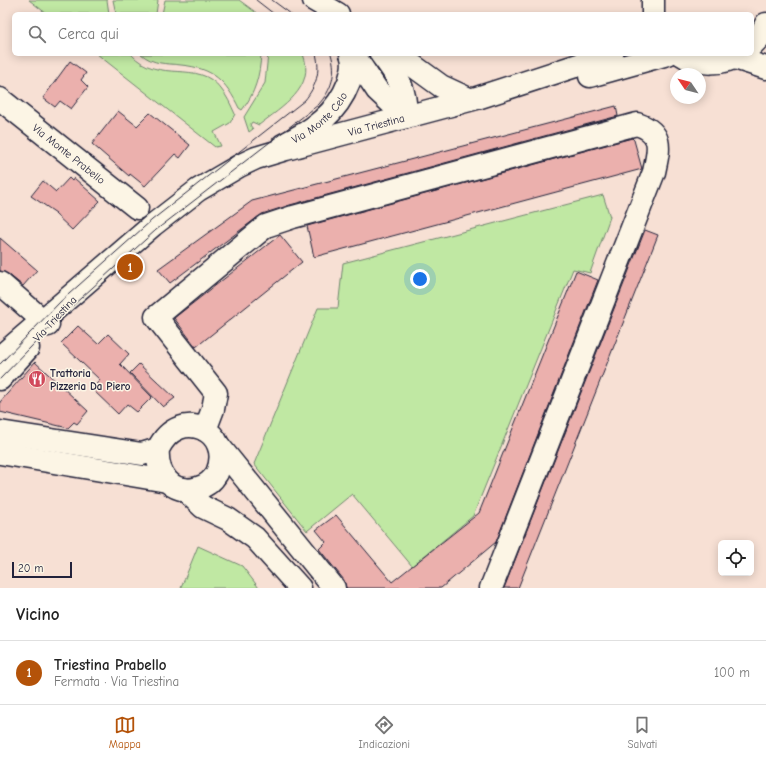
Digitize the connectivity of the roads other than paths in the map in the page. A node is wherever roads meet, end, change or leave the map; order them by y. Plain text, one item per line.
1 (653, 0) edge
2 (319, 6) edge
3 (333, 12) edge
4 (653, 12) edge
5 (766, 24) edge
6 (754, 43) edge
7 (352, 56) edge
8 (353, 56) edge
9 (382, 56) edge
10 (400, 56) edge
11 (606, 56) edge
12 (672, 56) edge
13 (680, 56) edge
14 (738, 56) edge
15 (766, 68) edge
16 (478, 96) junction
17 (0, 99) edge
18 (406, 117) junction
19 (256, 158) junction
20 (138, 208) dead end
21 (0, 283) edge
22 (45, 323) junction
23 (2, 356) edge
24 (0, 379) edge
25 (0, 432) edge
26 (212, 438) junction
27 (158, 449) junction
28 (0, 453) edge
29 (176, 485) junction
30 (300, 588) edge
31 (334, 588) edge
32 (491, 588) edge

1 - 4 street
2 - 3 street
5 - 6 street
7 - 19 street, Via Monte Celo
8 - 18 street, Via Monte Celo
9 - 18 street
10 - 16 street
11 - 16 street
12 - 16 street, Via Triestina
13 - 14 street
14 - 15 street
16 - 18 street, Via Triestina
17 - 20 street, Via Monte Prabello
18 - 19 street, Via Triestina
19 - 22 street, Via Triestina
21 - 22 street
22 - 23 street, Via Triestina
22 - 24 street, Via Triestina
25 - 27 street
26 - 27 street
26 - 29 street
26 - 31 street
26 - 32 street
27 - 29 street
28 - 29 street
29 - 30 street

